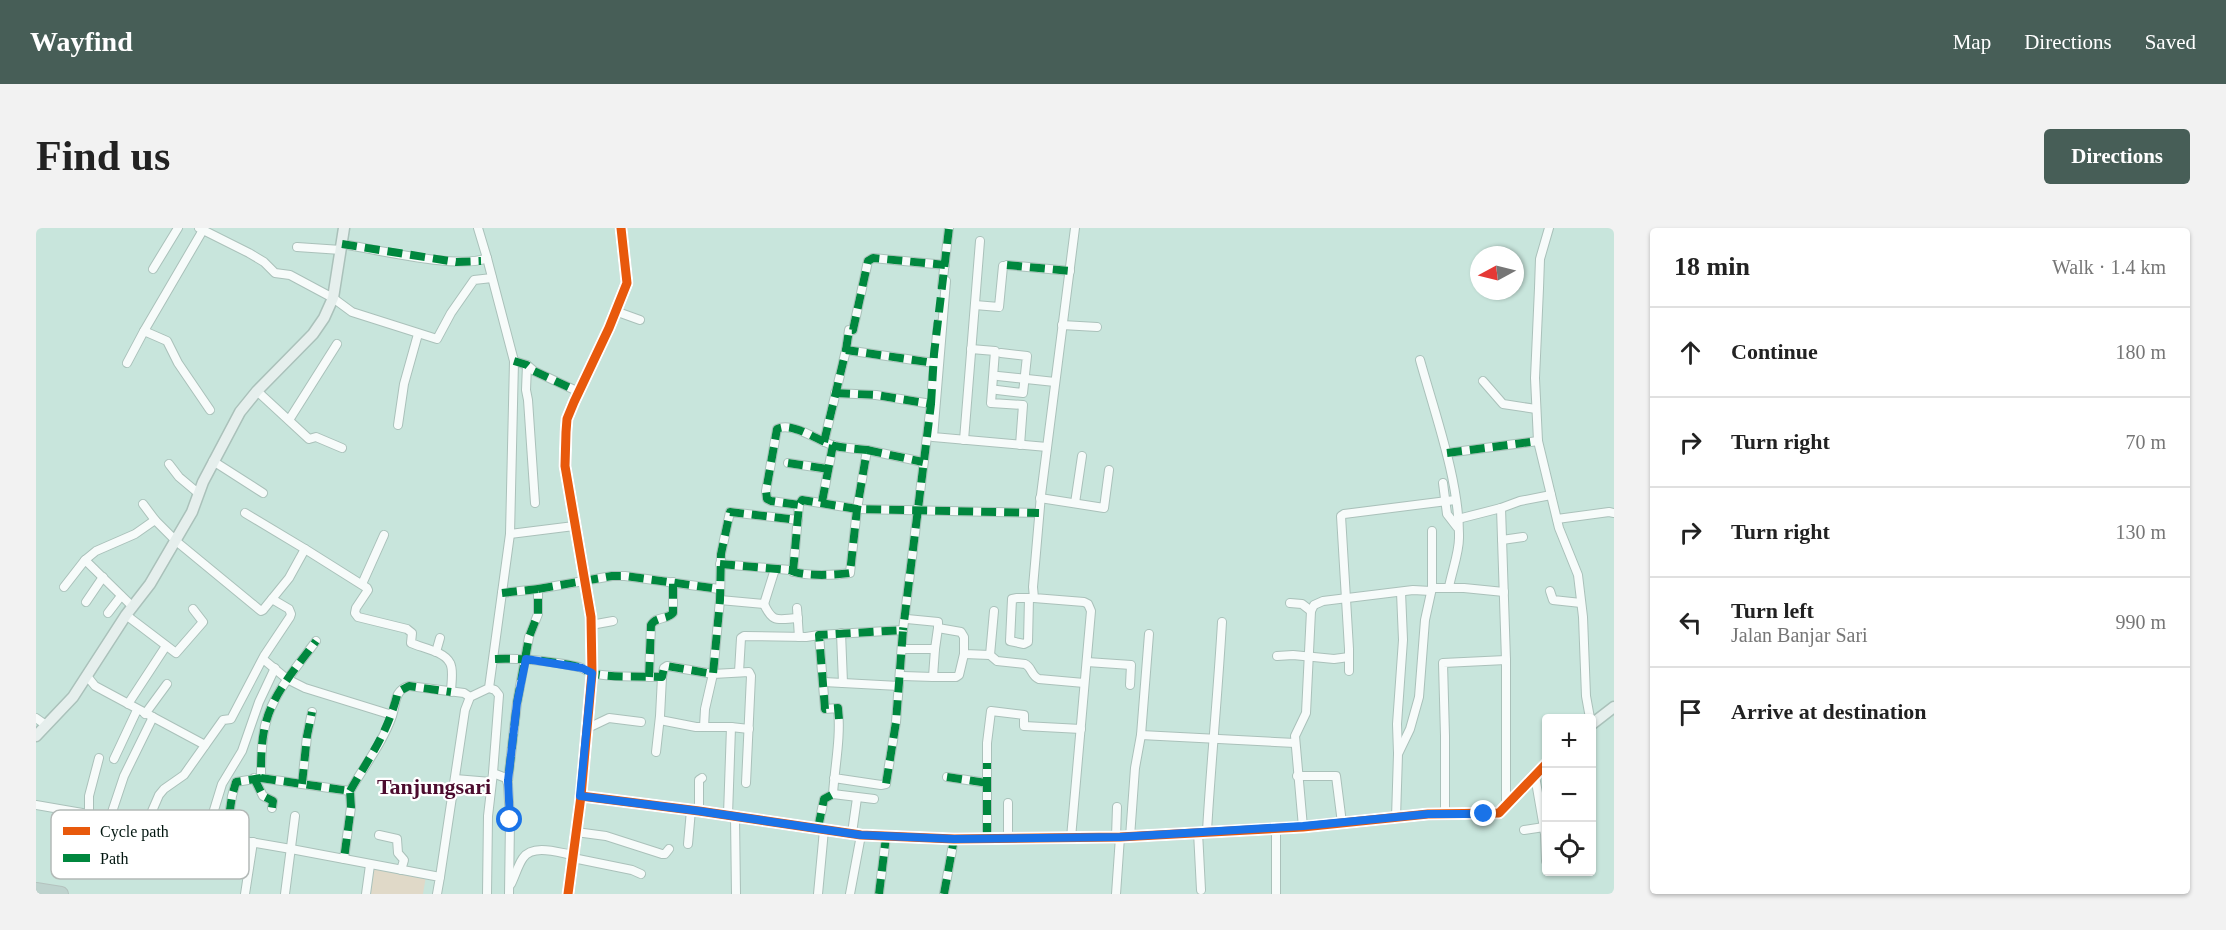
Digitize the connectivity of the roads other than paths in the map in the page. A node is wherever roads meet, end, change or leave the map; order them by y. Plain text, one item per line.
1 (178, 228) edge
2 (344, 228) edge
3 (478, 228) edge
4 (621, 228) edge
5 (949, 228) edge
6 (1075, 228) edge
7 (1549, 228) edge
8 (201, 229) edge
9 (980, 241) dead end
10 (297, 247) dead end
11 (341, 247) junction
12 (487, 258) junction
13 (945, 265) junction
14 (153, 268) dead end
15 (1070, 271) junction
16 (492, 278) junction
17 (946, 281) dead end
18 (333, 298) junction
19 (975, 305) junction
20 (615, 312) junction
21 (640, 320) dead end
22 (1062, 325) junction
23 (1096, 327) dead end
24 (144, 331) junction
25 (418, 334) junction
26 (337, 344) dead end
27 (971, 349) junction
28 (846, 350) junction
29 (1001, 353) dead end
30 (1420, 360) dead end
31 (514, 361) junction
32 (127, 363) dead end
33 (934, 363) junction
34 (527, 365) junction
35 (998, 376) dead end
36 (1025, 379) junction
37 (1483, 381) dead end
38 (1055, 382) junction
39 (998, 390) dead end
40 (257, 391) junction
41 (579, 392) junction
42 (835, 393) junction
43 (931, 404) junction
44 (1536, 409) junction
45 (210, 410) dead end
46 (288, 420) junction
47 (398, 425) dead end
48 (964, 440) junction
49 (1538, 441) junction
50 (824, 442) junction
51 (1020, 445) junction
52 (833, 446) junction
53 (1047, 447) junction
54 (342, 448) dead end
55 (867, 450) junction
56 (1447, 453) junction
57 (1082, 456) dead end
58 (213, 460) junction
59 (923, 462) junction
60 (788, 463) dead end
61 (169, 465) dead end
62 (828, 470) junction
63 (1109, 470) dead end
64 (1443, 483) dead end
65 (198, 493) junction
66 (263, 493) dead end
67 (1551, 495) junction
68 (1040, 498) junction
69 (1455, 500) junction
70 (1445, 501) junction
71 (822, 502) junction
72 (535, 503) dead end
73 (1075, 503) junction
74 (143, 504) dead end
75 (799, 505) junction
76 (1501, 508) junction
77 (857, 509) junction
78 (918, 511) junction
79 (245, 513) dead end
80 (1039, 513) junction
81 (1614, 513) edge
82 (1557, 519) junction
83 (155, 520) junction
84 (798, 520) junction
85 (1458, 523) junction
86 (574, 526) junction
87 (1432, 531) dead end
88 (510, 534) junction
89 (384, 535) dead end
90 (1523, 537) dead end
91 (1502, 540) junction
92 (176, 541) junction
93 (305, 549) junction
94 (85, 560) junction
95 (720, 564) junction
96 (775, 569) junction
97 (794, 572) junction
98 (103, 577) junction
99 (673, 582) junction
100 (583, 583) junction
101 (362, 584) junction
102 (64, 587) dead end
103 (1449, 587) junction
104 (719, 589) junction
105 (1431, 589) junction
106 (538, 590) junction
107 (1550, 591) dead end
108 (1401, 592) junction
109 (1504, 592) junction
110 (502, 593) junction
111 (121, 597) junction
112 (1032, 598) junction
113 (1346, 598) junction
114 (272, 599) junction
115 (720, 600) junction
116 (86, 602) dead end
117 (1290, 603) dead end
118 (1581, 603) junction
119 (764, 604) junction
120 (797, 608) dead end
121 (194, 609) dead end
122 (130, 611) junction
123 (994, 611) dead end
124 (1311, 611) junction
125 (108, 613) dead end
126 (798, 618) junction
127 (907, 619) dead end
128 (613, 621) dead end
129 (1222, 622) dead end
130 (591, 625) junction
131 (938, 628) junction
132 (903, 630) junction
133 (841, 633) junction
134 (1149, 634) dead end
135 (819, 635) junction
136 (798, 637) junction
137 (440, 638) dead end
138 (316, 641) dead end
139 (166, 646) junction
140 (905, 649) dead end
141 (934, 649) junction
142 (436, 652) junction
143 (964, 654) junction
144 (990, 655) junction
145 (1277, 656) dead end
146 (1309, 656) junction
147 (1349, 657) junction
148 (263, 659) junction
149 (495, 659) junction
150 (526, 659) junction
151 (1506, 660) junction
152 (1087, 662) junction
153 (1131, 665) junction
154 (1147, 665) junction
155 (275, 668) junction
156 (1349, 671) dead end
157 (739, 672) junction
158 (592, 673) junction
159 (713, 674) junction
160 (903, 675) dead end
161 (87, 676) junction
162 (648, 676) junction
163 (662, 677) junction
164 (933, 677) junction
165 (287, 679) junction
166 (824, 682) junction
167 (843, 683) junction
168 (1084, 683) junction
169 (167, 684) dead end
170 (1130, 685) dead end
171 (899, 686) junction
172 (489, 688) junction
173 (451, 692) junction
174 (470, 697) junction
175 (128, 704) junction
176 (1614, 706) edge
177 (137, 710) junction
178 (312, 712) dead end
179 (1589, 714) edge
180 (392, 715) junction
181 (149, 716) junction
182 (36, 718) edge
183 (660, 720) junction
184 (1596, 721) edge
185 (641, 722) dead end
186 (46, 725) junction
187 (731, 727) junction
188 (588, 728) junction
189 (704, 728) junction
190 (749, 729) junction
191 (1081, 729) junction
192 (1141, 735) junction
193 (36, 736) edge
194 (1213, 739) junction
195 (1295, 743) junction
196 (206, 745) junction
197 (656, 752) dead end
198 (1398, 754) junction
199 (99, 758) dead end
200 (114, 759) dead end
201 (1542, 768) edge
202 (493, 773) junction
203 (1297, 776) junction
204 (1535, 776) junction
205 (947, 777) dead end
206 (258, 778) junction
207 (702, 778) dead end
208 (834, 778) junction
209 (455, 780) junction
210 (508, 781) junction
211 (492, 782) junction
212 (746, 783) dead end
213 (987, 783) junction
214 (302, 784) junction
215 (350, 791) junction
216 (833, 794) junction
217 (580, 796) junction
218 (858, 798) junction
219 (874, 799) dead end
220 (1008, 803) dead end
221 (36, 805) edge
222 (1118, 807) dead end
223 (1506, 807) junction
224 (272, 808) dead end
225 (65, 810) edge
226 (89, 810) edge
227 (113, 810) edge
228 (152, 810) edge
229 (214, 810) edge
230 (230, 810) edge
231 (695, 810) junction
232 (1445, 814) junction
233 (295, 816) dead end
234 (732, 816) junction
235 (1396, 818) junction
236 (1543, 822) edge
237 (1342, 823) junction
238 (1303, 826) junction
239 (1542, 827) edge
240 (1276, 828) junction
241 (821, 829) junction
242 (1524, 830) dead end
243 (576, 832) junction
244 (1203, 832) junction
245 (856, 834) junction
246 (379, 835) dead end
247 (886, 837) junction
248 (1122, 837) junction
249 (987, 838) junction
250 (1071, 838) junction
251 (954, 839) junction
252 (1008, 839) junction
253 (249, 841) edge
254 (253, 842) junction
255 (688, 844) dead end
256 (291, 849) junction
257 (669, 849) dead end
258 (573, 856) junction
259 (344, 859) junction
260 (370, 865) junction
261 (401, 870) junction
262 (249, 872) edge
263 (641, 874) dead end
264 (440, 877) junction
265 (248, 879) edge
266 (36, 890) edge
267 (1201, 890) dead end
268 (509, 891) edge
269 (61, 894) edge
270 (246, 894) edge
271 (285, 894) edge
272 (366, 894) edge
273 (437, 894) edge
274 (487, 894) edge
275 (568, 894) edge
276 (736, 894) edge
277 (818, 894) edge
278 (850, 894) edge
279 (879, 894) edge
280 (944, 894) edge
281 (1116, 894) edge
282 (1276, 894) edge

1 - 14 street
2 - 11 street
3 - 12 street
4 - 20 street
5 - 13 street
6 - 15 street
7 - 44 street
8 - 18 street
8 - 24 street
9 - 19 street
10 - 11 street
11 - 12 street
11 - 18 street
12 - 16 street
13 - 28 street
13 - 33 street
15 - 19 street
15 - 22 street
16 - 25 street
16 - 31 street
17 - 48 street
18 - 25 street
18 - 40 street
19 - 27 street
20 - 21 street
20 - 41 street
22 - 23 street
22 - 38 street
24 - 32 street
24 - 45 street
25 - 47 street
26 - 46 street
27 - 48 street
27 - 51 street
28 - 33 street
28 - 42 street
29 - 36 street
30 - 56 street
31 - 34 street
31 - 88 street
33 - 43 street
34 - 41 street
34 - 72 street
35 - 36 street
36 - 38 street
36 - 39 street
37 - 44 street
38 - 53 street
40 - 46 street
40 - 58 street
41 - 86 street
42 - 43 street
42 - 50 street
43 - 59 street
44 - 49 street
46 - 54 street
48 - 51 street
49 - 56 street
49 - 67 street
50 - 52 street
50 - 75 street
51 - 53 street
52 - 55 street
52 - 62 street
53 - 68 street
55 - 59 street
55 - 77 street
56 - 69 street
57 - 73 street
58 - 65 street
58 - 66 street
59 - 78 street
60 - 62 street
61 - 65 street
62 - 71 street
63 - 73 street
64 - 70 street
65 - 92 street
67 - 76 street
67 - 82 street
68 - 73 street
68 - 80 street
69 - 70 street
69 - 85 street
70 - 85 street
70 - 113 street
71 - 75 street
71 - 77 street
74 - 83 street
75 - 84 street
76 - 85 street
76 - 91 street
77 - 78 street
77 - 97 street
78 - 80 street
78 - 132 street
79 - 93 street
80 - 112 street
81 - 82 street
82 - 118 street
83 - 92 street
83 - 94 street
84 - 95 street
84 - 97 street
85 - 103 street
86 - 88 street
86 - 100 street
87 - 105 street
88 - 110 street
89 - 101 street
90 - 91 street
91 - 109 street
92 - 114 street
92 - 122 street
93 - 101 street
93 - 114 street
94 - 98 street
94 - 102 street
95 - 96 street
95 - 104 street
96 - 97 street
96 - 119 street
98 - 111 street
98 - 116 street
99 - 100 street
99 - 104 street
99 - 162 street
100 - 106 street
100 - 130 street
101 - 142 street
103 - 105 street
103 - 109 street
104 - 115 street
105 - 108 street
105 - 198 street
106 - 110 street
106 - 150 street
107 - 118 street
108 - 113 street
108 - 198 street
109 - 151 street
110 - 149 street
111 - 122 street
111 - 125 street
112 - 112 street
112 - 152 street
113 - 124 street
113 - 147 street
114 - 148 street
115 - 119 street
115 - 159 street
117 - 124 street
118 - 179 street
119 - 126 street
120 - 126 street
121 - 139 street
122 - 139 street
122 - 161 street
123 - 144 street
124 - 146 street
126 - 136 street
127 - 131 street
128 - 130 street
129 - 194 street
130 - 158 street
131 - 141 street
131 - 143 street
132 - 133 street
132 - 171 street
133 - 135 street
133 - 167 street
134 - 154 street
135 - 136 street
135 - 166 street
136 - 157 street
137 - 142 street
138 - 165 street
139 - 175 street
140 - 141 street
141 - 164 street
142 - 173 street
143 - 144 street
143 - 164 street
144 - 168 street
145 - 146 street
146 - 147 street
146 - 195 street
147 - 156 street
148 - 155 street
148 - 196 street
149 - 150 street
149 - 172 street
150 - 158 street
150 - 210 street
151 - 223 street
151 - 232 street
152 - 153 street
152 - 168 street
153 - 154 street
153 - 170 street
154 - 192 street
155 - 165 street
155 - 229 street
157 - 159 street
157 - 190 street
158 - 162 street
158 - 188 street
159 - 163 street
159 - 189 street
160 - 164 street
161 - 175 street
161 - 186 street
162 - 163 street
163 - 183 street
165 - 180 street
165 - 206 street
166 - 167 street
166 - 208 street
167 - 171 street
168 - 191 street
169 - 181 street
171 - 208 street
172 - 174 street
172 - 202 street
173 - 174 street
173 - 180 street
174 - 209 street
175 - 177 street
176 - 184 street
177 - 181 street
177 - 200 street
178 - 214 street
180 - 215 street
181 - 196 street
181 - 227 street
182 - 186 street
183 - 189 street
183 - 197 street
185 - 188 street
186 - 193 street
187 - 189 street
187 - 190 street
187 - 234 street
188 - 217 street
190 - 212 street
191 - 213 street
191 - 250 street
192 - 194 street
192 - 248 street
194 - 195 street
194 - 244 street
195 - 203 street
196 - 228 street
198 - 235 street
199 - 226 street
201 - 204 street
202 - 210 street
202 - 211 street
203 - 237 street
203 - 238 street
204 - 223 street
204 - 236 street
205 - 213 street
206 - 214 street
206 - 224 street
206 - 230 street
207 - 231 street
208 - 216 street
209 - 211 street
209 - 264 street
210 - 268 street
211 - 274 street
213 - 249 street
214 - 215 street
215 - 259 street
216 - 218 street
216 - 241 street
217 - 231 street
217 - 243 street
218 - 219 street
218 - 245 street
220 - 252 street
221 - 225 street
222 - 248 street
223 - 232 street
231 - 234 street
231 - 255 street
232 - 235 street
233 - 256 street
234 - 241 street
234 - 276 street
235 - 237 street
237 - 238 street
238 - 240 street
239 - 242 street
240 - 244 street
240 - 282 street
241 - 245 street
241 - 277 street
243 - 257 street
243 - 258 street
244 - 248 street
244 - 267 street
245 - 247 street
245 - 278 street
246 - 261 street
247 - 251 street
247 - 279 street
248 - 250 street
248 - 281 street
249 - 251 street
249 - 252 street
250 - 252 street
251 - 280 street
253 - 254 street
254 - 256 street
254 - 262 street
256 - 259 street
256 - 271 street
258 - 263 street
258 - 268 street
258 - 275 street
259 - 260 street
260 - 261 street
260 - 272 street
261 - 264 street
264 - 273 street
265 - 270 street
266 - 269 highway

